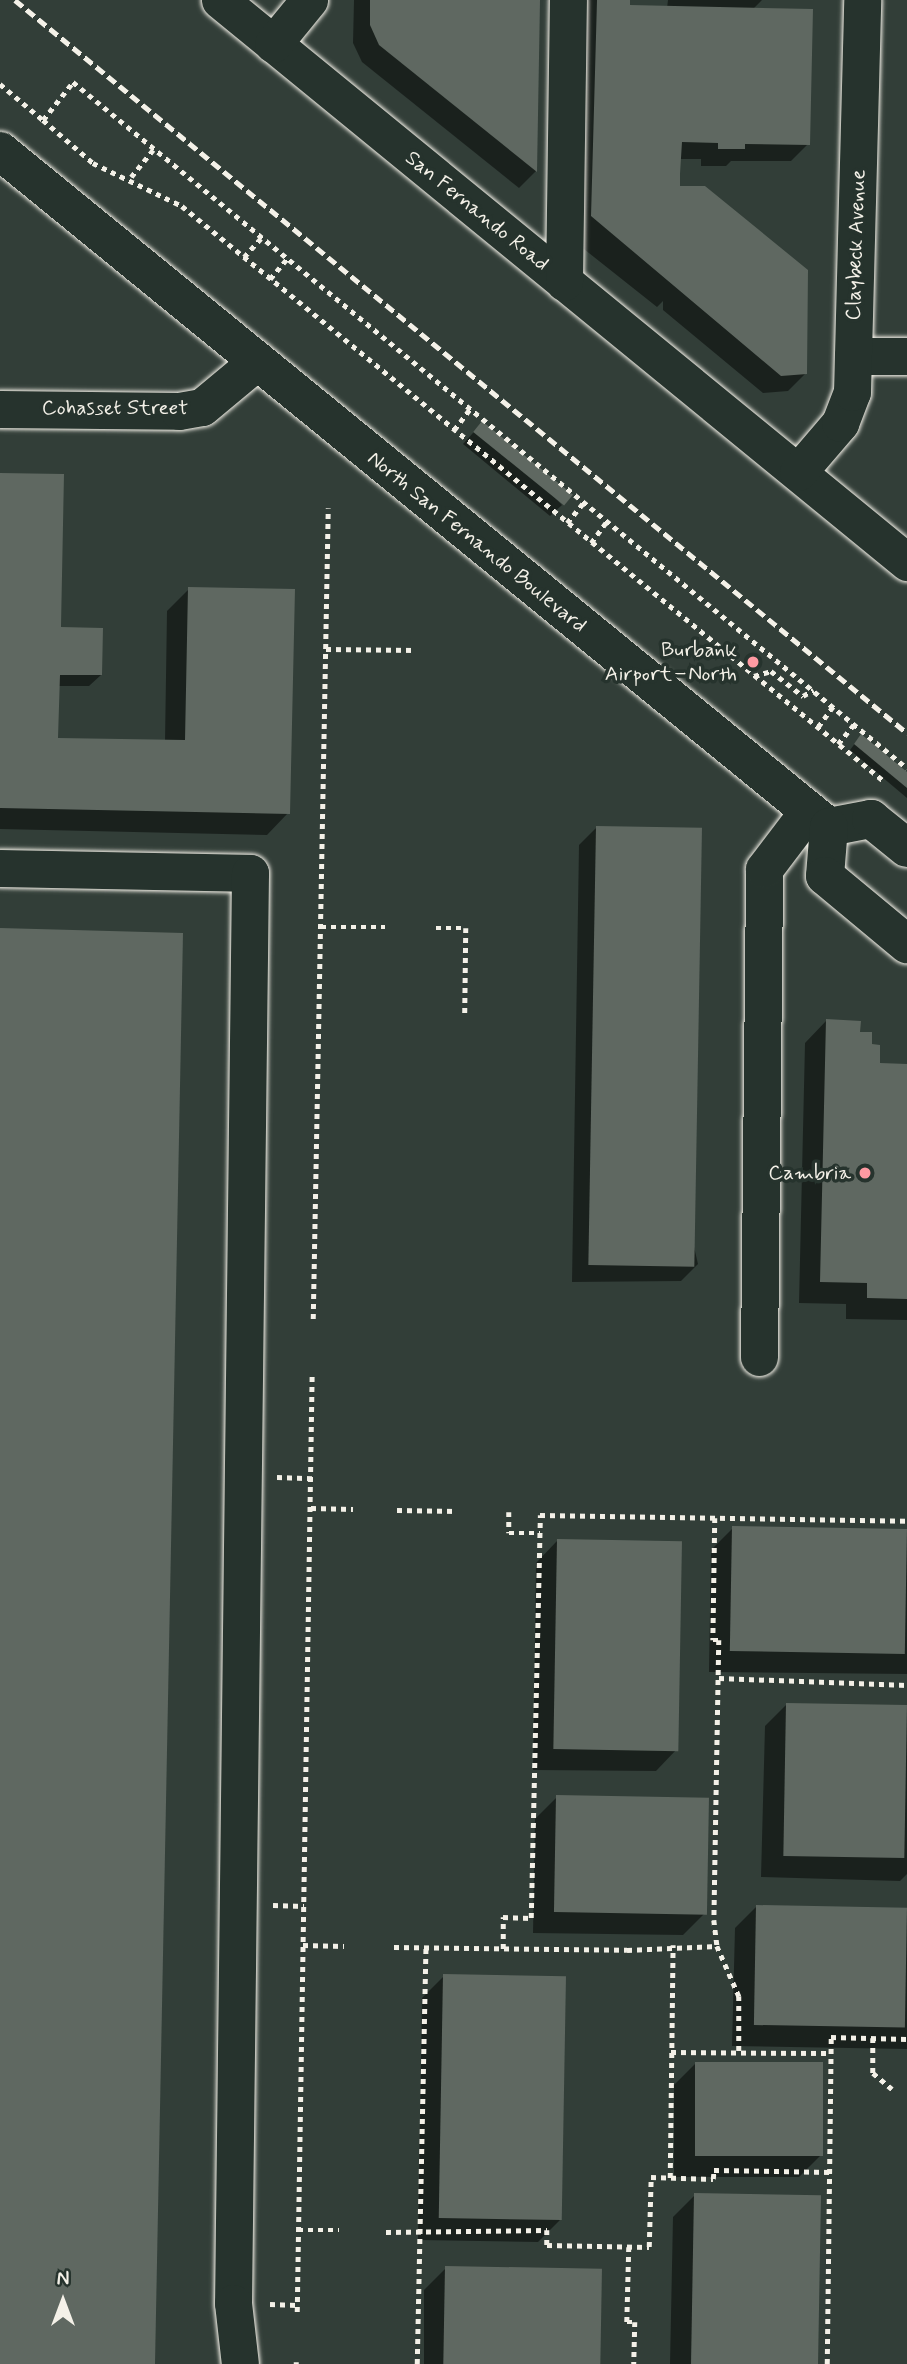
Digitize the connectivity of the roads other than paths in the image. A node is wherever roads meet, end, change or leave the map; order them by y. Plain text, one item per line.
1 (220, 0) edge
2 (309, 0) edge
3 (568, 0) edge
4 (862, 0) edge
5 (273, 44) junction
6 (0, 150) edge
7 (564, 282) junction
8 (853, 356) junction
9 (907, 356) edge
10 (256, 362) junction
11 (0, 408) edge
12 (798, 472) junction
13 (907, 562) edge
14 (818, 819) junction
15 (907, 848) edge
16 (0, 868) edge
17 (907, 944) edge
18 (758, 1357) dead end
19 (240, 2364) edge

1 - 5 street, San Fernando Road
2 - 5 street
3 - 7 street
4 - 8 street, Claybeck Avenue
5 - 7 street, San Fernando Road
6 - 10 main road
7 - 12 street, San Fernando Road
8 - 9 street
8 - 12 street, Claybeck Avenue
10 - 11 street, Cohasset Street
10 - 14 main road, North San Fernando Boulevard
12 - 13 street
14 - 15 main road
14 - 17 main road
14 - 18 street
16 - 19 street

